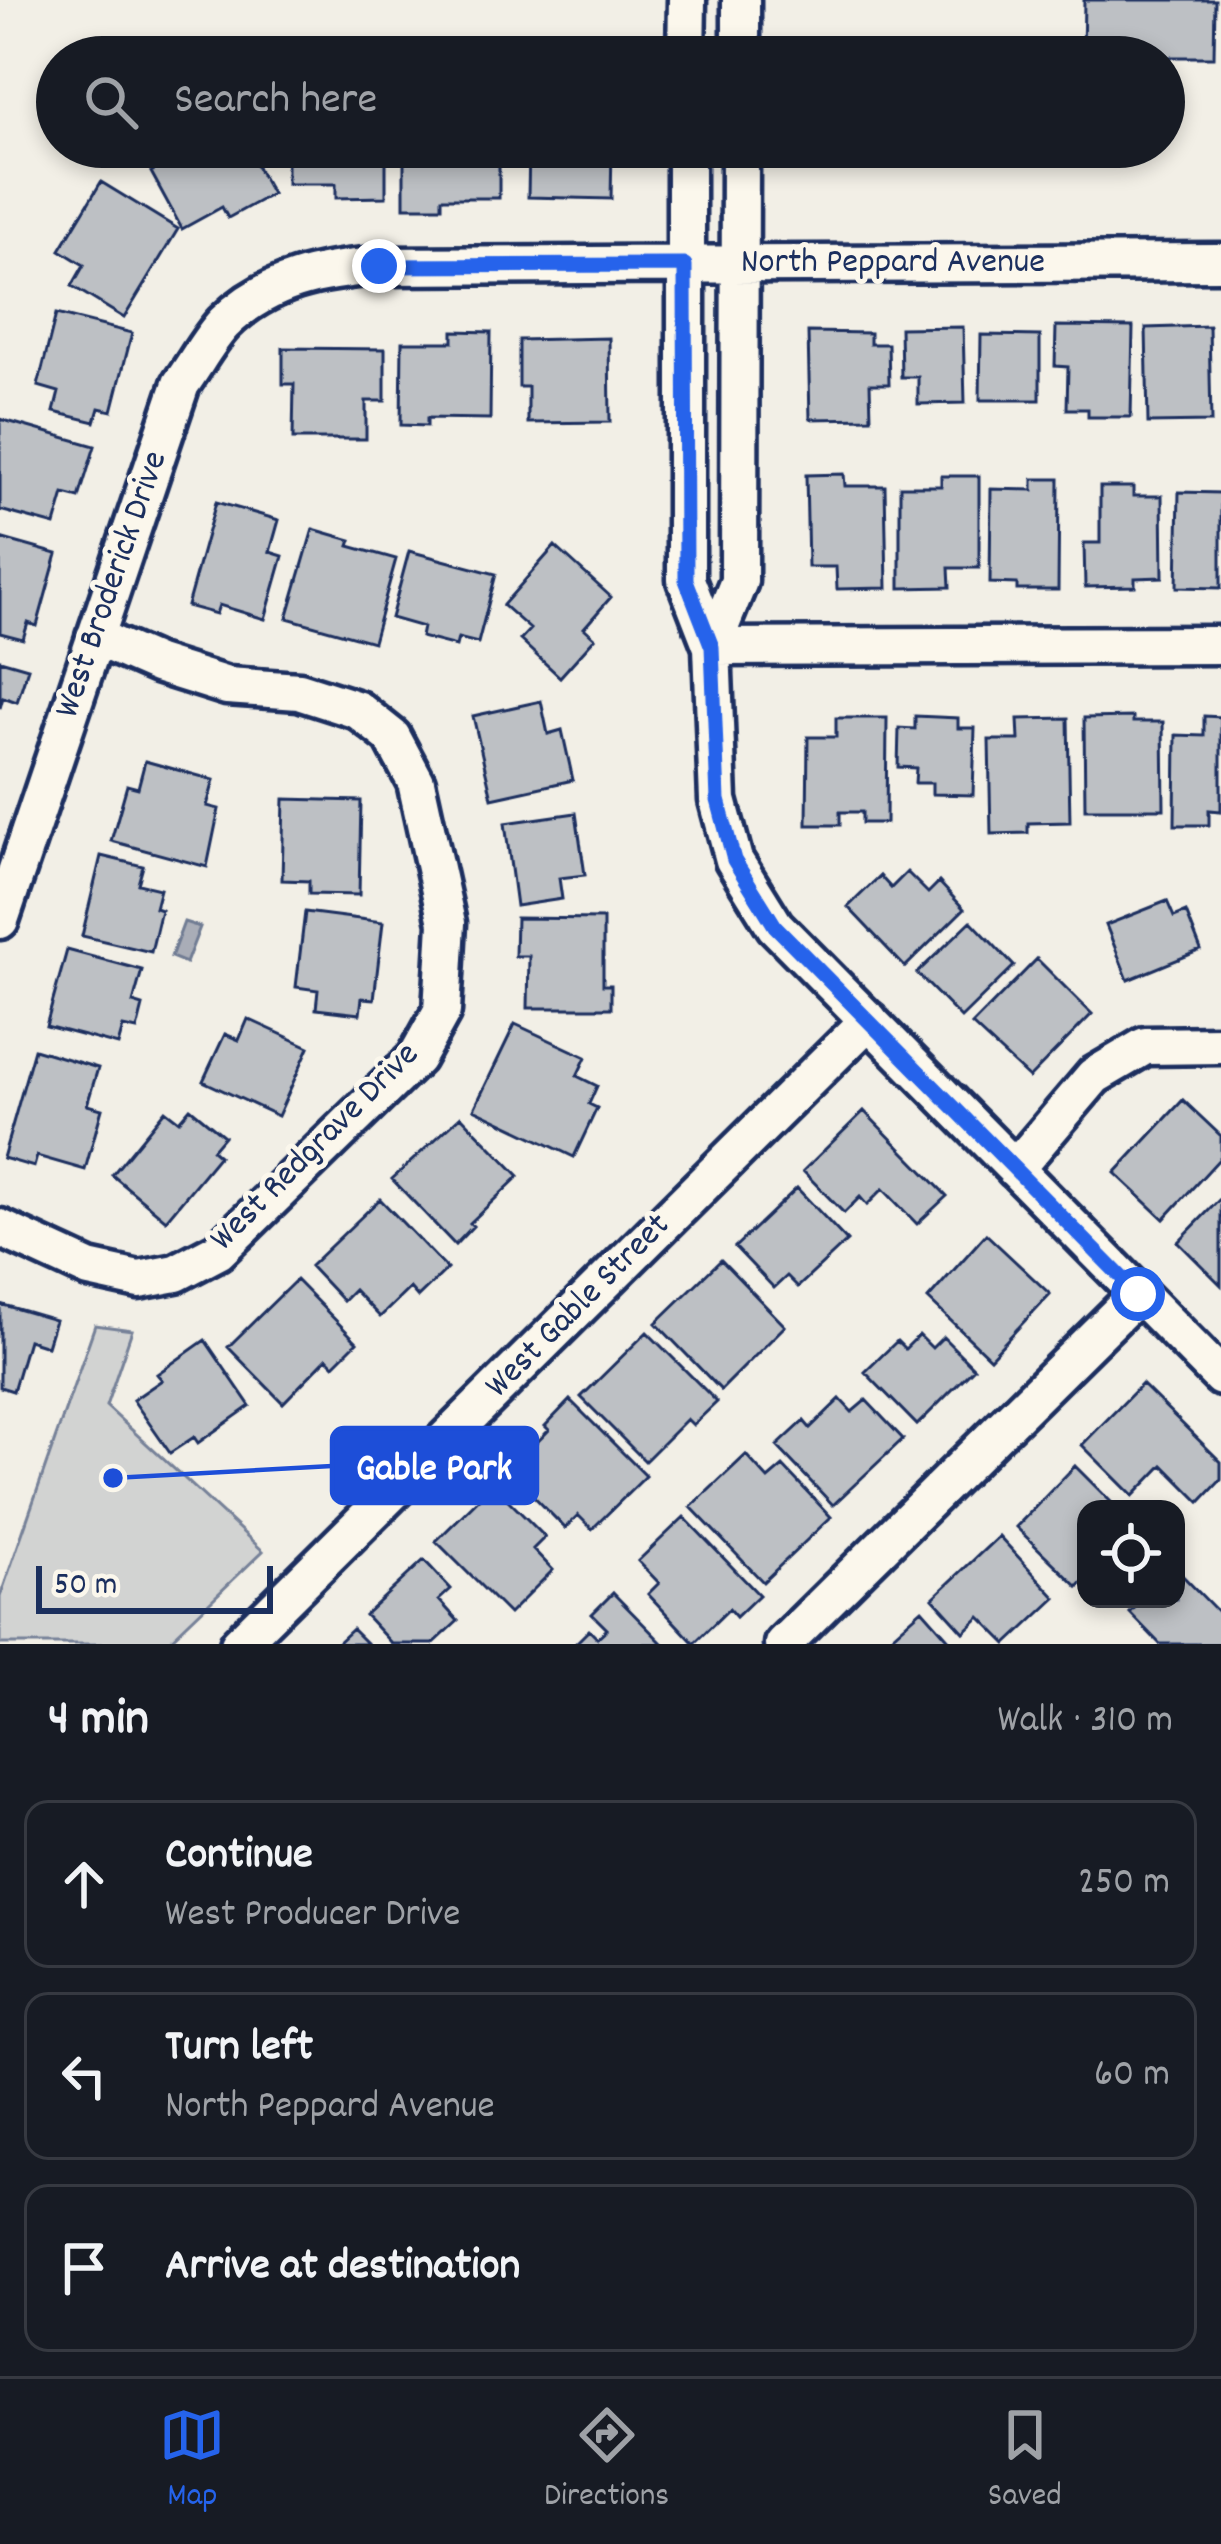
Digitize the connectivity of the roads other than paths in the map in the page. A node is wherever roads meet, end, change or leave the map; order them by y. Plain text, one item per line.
1 (687, 0) edge
2 (741, 0) edge
3 (686, 36) edge
4 (741, 36) edge
5 (686, 168) edge
6 (740, 168) edge
7 (1221, 262) edge
8 (685, 265) junction
9 (740, 265) junction
10 (278, 285) joint
11 (95, 637) junction
12 (1221, 645) edge
13 (712, 647) junction
14 (0, 920) edge
15 (868, 1021) junction
16 (1221, 1046) edge
17 (1015, 1169) junction
18 (0, 1228) edge
19 (1138, 1294) junction
20 (1221, 1377) edge
21 (238, 1644) edge
22 (783, 1644) edge

1 - 3 street
2 - 4 street
5 - 8 street
6 - 9 street
7 - 9 street, North Peppard Avenue
8 - 9 street, North Peppard Avenue
8 - 10 street, North Peppard Avenue
8 - 13 street
9 - 13 street
10 - 11 street, West Broderick Drive
11 - 14 street, West Broderick Drive
11 - 18 street, West Redgrave Drive
12 - 13 street
13 - 15 street
15 - 17 street
15 - 21 street, West Gable Street
16 - 17 street
17 - 19 street
19 - 20 street
19 - 22 street

